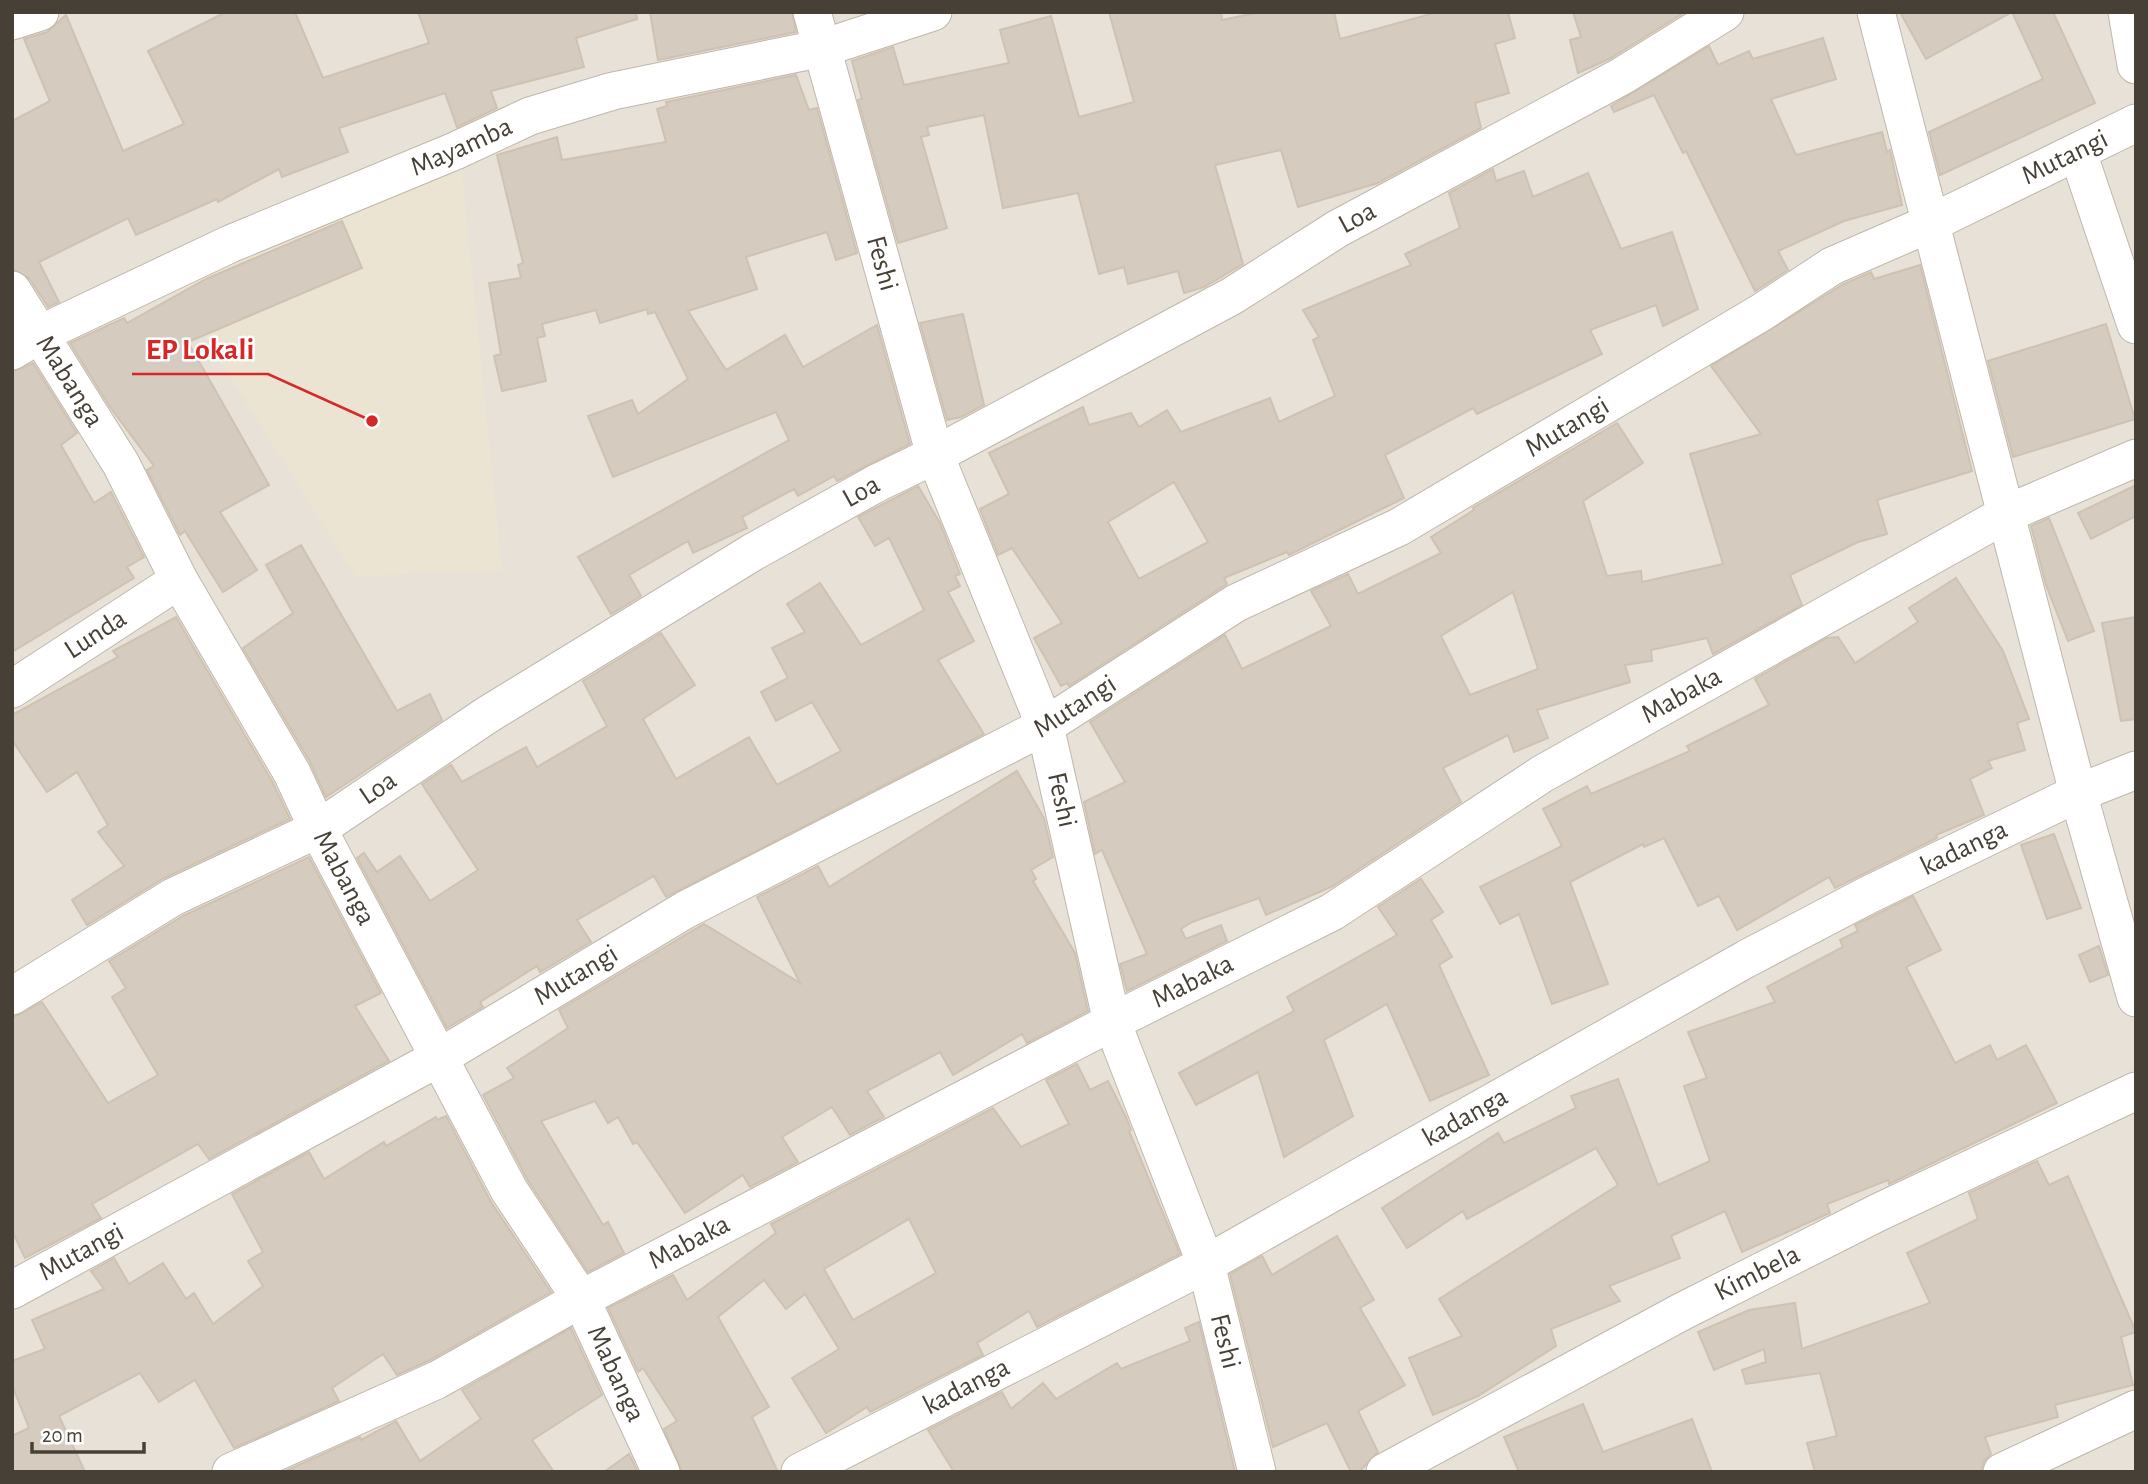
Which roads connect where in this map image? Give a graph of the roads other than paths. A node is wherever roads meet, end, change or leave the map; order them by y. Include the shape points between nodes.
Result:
1 (40, 12) edge
2 (812, 12) edge
3 (933, 12) edge
4 (1725, 12) edge
5 (1875, 12) edge
6 (2127, 12) edge
7 (12, 22) edge
8 (822, 48) junction
9 (2136, 65) edge
10 (2136, 123) edge
11 (2078, 153) junction
12 (1931, 223) junction
13 (12, 290) edge
14 (2136, 325) edge
15 (25, 343) edge
16 (935, 455) junction
17 (2136, 458) edge
18 (2008, 513) junction
19 (179, 580) junction
20 (12, 689) edge
21 (1045, 726) junction
22 (2136, 770) edge
23 (2078, 793) junction
24 (318, 829) junction
25 (12, 996) edge
26 (2136, 998) edge
27 (1112, 1022) junction
28 (440, 1057) junction
29 (2136, 1091) edge
30 (1206, 1264) junction
31 (12, 1290) edge
32 (581, 1299) junction
33 (2136, 1409) edge
34 (231, 1472) edge
35 (661, 1472) edge
36 (800, 1472) edge
37 (1257, 1472) edge
38 (1385, 1472) edge
39 (2002, 1472) edge

1 - 7 street
2 - 8 street, Feshi
3 - 8 street, Mayamba
4 - 16 street, Loa via 1622,76 1337,229 1231,296
5 - 12 street
6 - 9 street
8 - 15 street, Mayamba via 613,91 530,117 230,243
8 - 16 street, Feshi
10 - 11 street, Mutangi
11 - 12 street, Mutangi
11 - 14 street
12 - 18 street
12 - 21 street, Mutangi via 1832,266 1399,527 1236,603
13 - 15 street, Mabanga
15 - 19 street, Mabanga via 121,464
16 - 21 street, Feshi
16 - 24 street, Loa via 754,552 487,715
17 - 18 street, Mabaka
18 - 23 street
18 - 27 street, Mabaka via 1542,774 1332,912
19 - 20 street, Lunda
19 - 24 street, Mabanga via 292,773
21 - 27 street, Feshi
21 - 28 street, Mutangi via 685,910
22 - 23 street, kadanga
23 - 26 street
23 - 30 street, kadanga via 1746,959
24 - 25 street, Loa via 173,897
24 - 28 street, Mabanga
27 - 30 street, Feshi
27 - 32 street, Mabaka
28 - 31 street, Mutangi
28 - 32 street, Mabanga via 509,1190
29 - 38 street, Kimbela via 1683,1311
30 - 36 street, kadanga
30 - 37 street, Feshi
32 - 34 street, Mabaka via 437,1380
32 - 35 street, Mabanga
33 - 39 street

